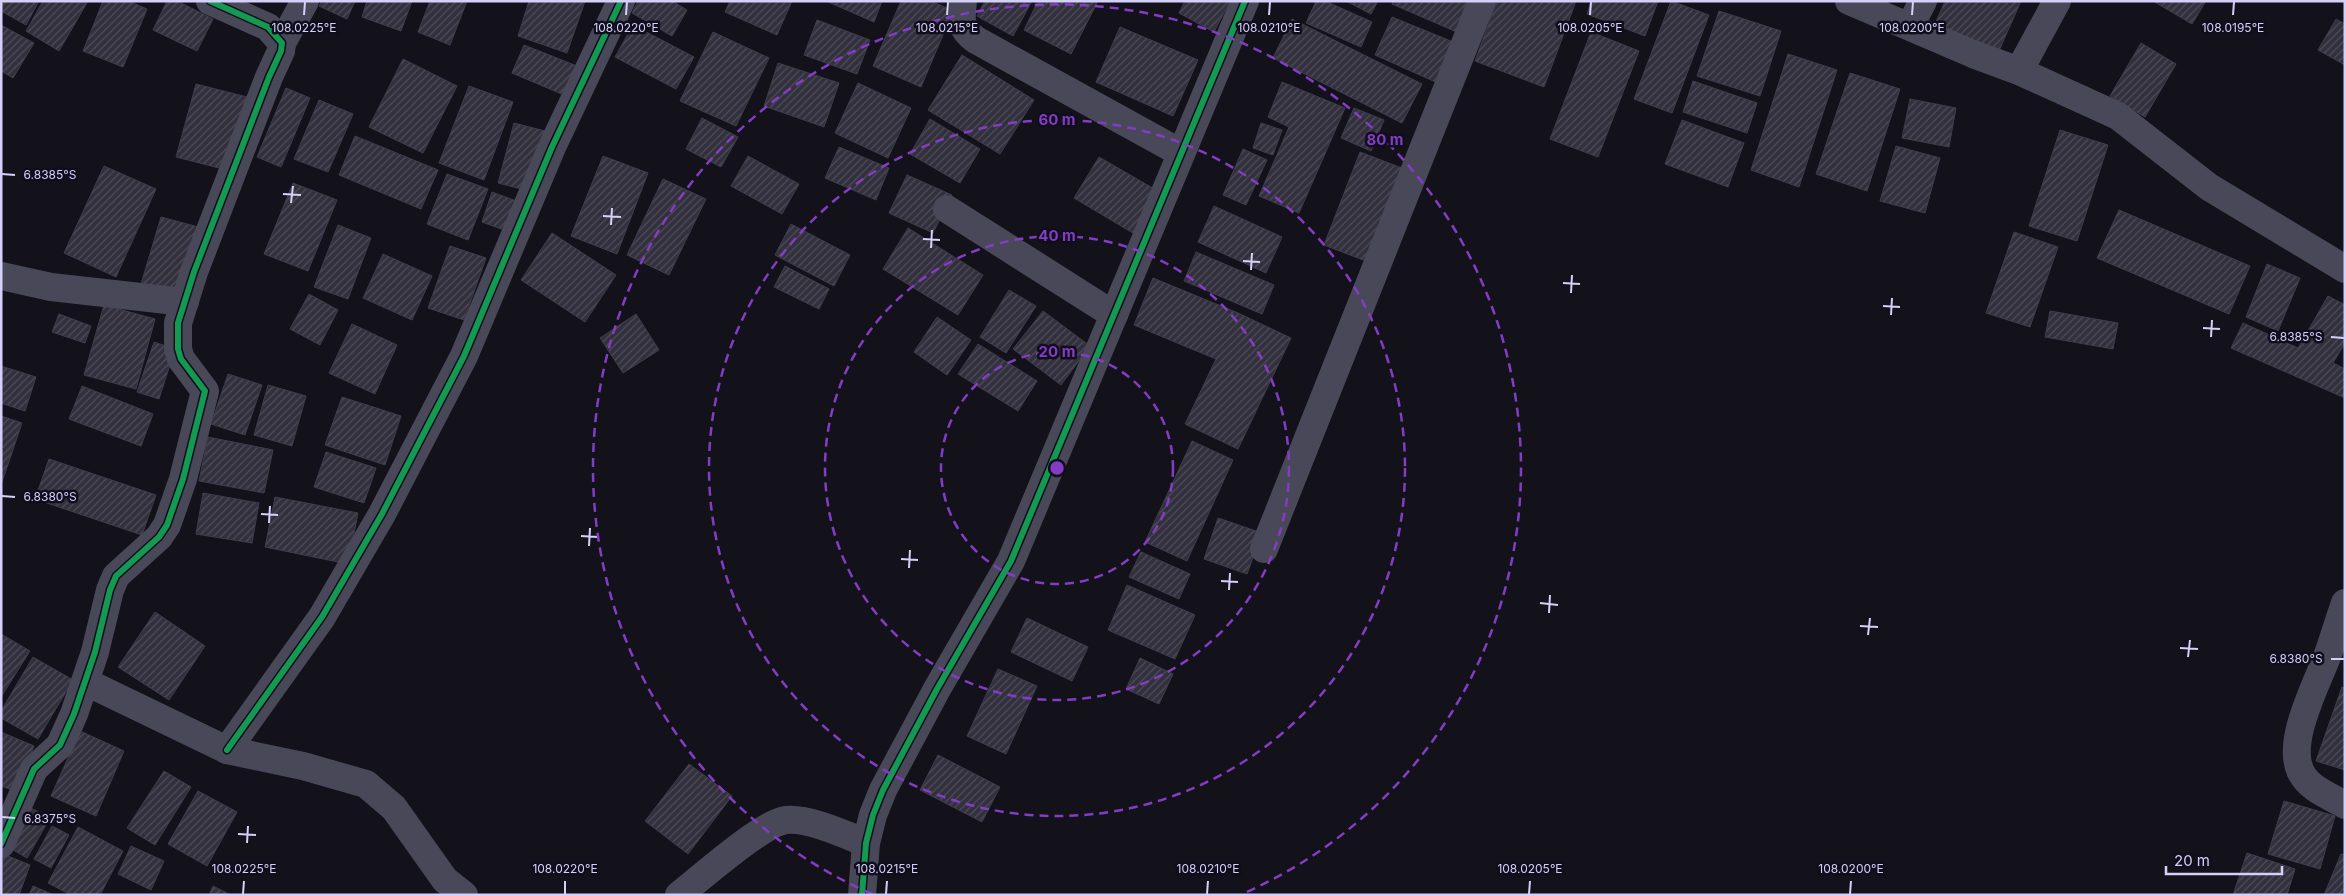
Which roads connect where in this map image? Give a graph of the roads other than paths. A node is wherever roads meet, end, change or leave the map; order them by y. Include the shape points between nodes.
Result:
1 (210, 1) edge
2 (305, 1) edge
3 (621, 1) edge
4 (962, 1) edge
5 (1245, 1) edge
6 (1482, 1) edge
7 (1849, 1) edge
8 (1923, 1) edge
9 (2057, 1) edge
10 (1910, 26) junction
11 (282, 43) junction
12 (2019, 71) junction
13 (1181, 153) junction
14 (947, 209) dead end
15 (2345, 269) edge
16 (1, 276) edge
17 (185, 302) junction
18 (1114, 315) junction
19 (1264, 549) dead end
20 (2345, 603) edge
21 (86, 682) junction
22 (227, 750) junction
23 (2345, 805) edge
24 (866, 843) junction
25 (1, 844) edge
26 (464, 895) edge
27 (679, 895) edge
28 (862, 895) edge

1 - 11 street via 268,27
2 - 11 street
3 - 22 street via 552,147 464,356 382,514 322,616
4 - 13 street via 961,19 965,32 976,40
5 - 13 street
6 - 19 street
7 - 10 street
8 - 10 street
9 - 12 street
10 - 12 street
11 - 17 street
12 - 15 street via 2118,116 2209,187
13 - 18 street
14 - 18 street
16 - 17 street via 51,287
17 - 21 street via 178,324 178,349 181,359 205,391 183,480 167,525 159,537 116,576
18 - 24 street via 1012,561 937,688 883,790
20 - 23 street via 2301,724 2296,755 2300,773 2309,784
21 - 22 street
21 - 25 street via 60,745 34,770
22 - 26 street via 303,766 366,784 394,808 445,880
24 - 27 street via 821,825 786,820 762,829
24 - 28 street

